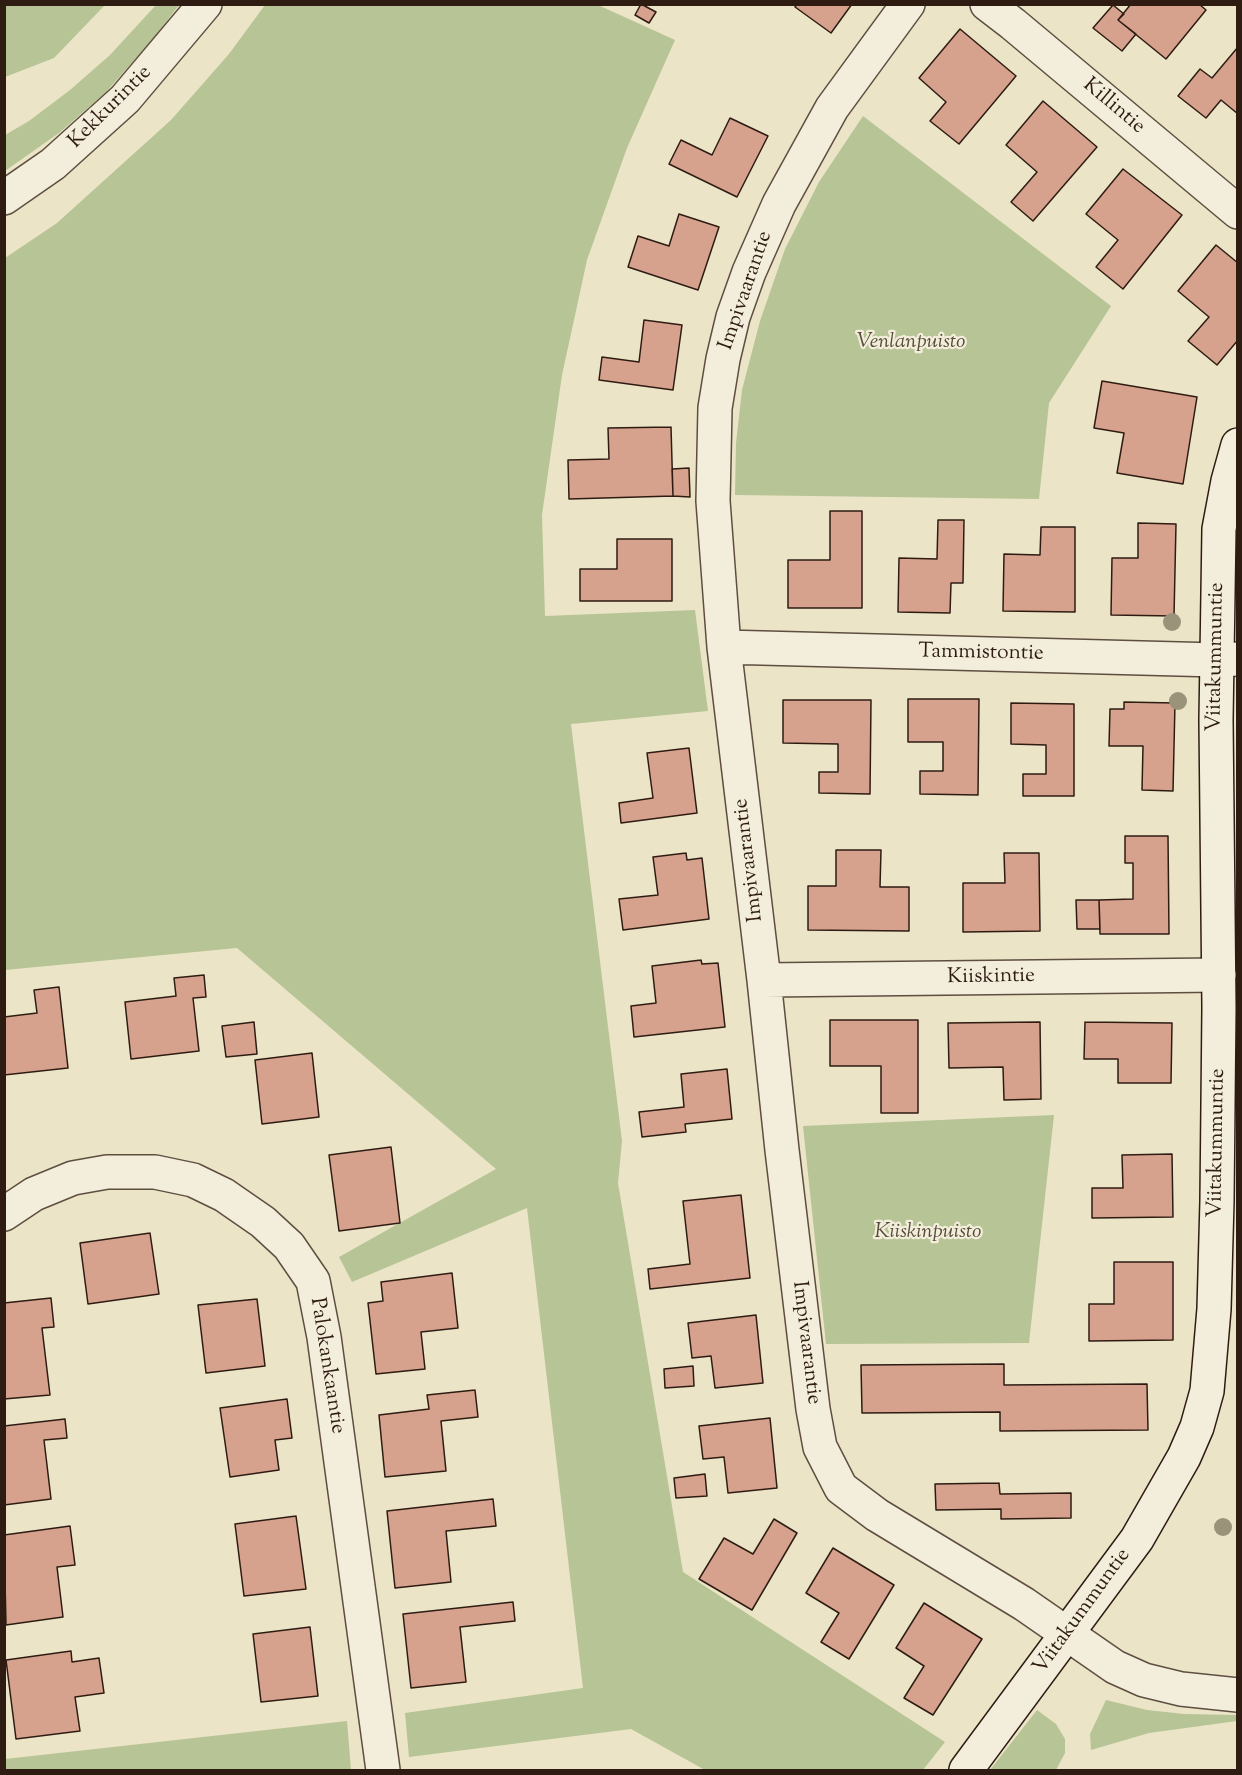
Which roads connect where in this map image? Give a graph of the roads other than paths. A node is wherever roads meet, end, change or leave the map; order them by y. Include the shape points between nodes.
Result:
1 (205, 4) edge
2 (908, 4) edge
3 (987, 4) edge
4 (4, 198) edge
5 (1238, 212) edge
6 (1238, 445) edge
7 (724, 647) junction
8 (1227, 659) edge
9 (1219, 975) junction
10 (764, 980) junction
11 (4, 1214) edge
12 (1067, 1634) junction
13 (1238, 1695) edge
14 (383, 1770) edge
15 (966, 1770) edge

1 - 4 street, Kekkurintie via 125,99 53,164
2 - 7 street, Impivaarantie via 832,108 779,204 733,317 715,408 713,457
3 - 5 street, Killintie
6 - 8 street, Viitakummuntie via 1220,529
7 - 8 street, Tammistontie
7 - 10 street, Impivaarantie
8 - 9 street, Viitakummuntie via 1216,720
9 - 10 street, Kiiskintie
9 - 12 street, Viitakummuntie via 1214,1310 1207,1391 1197,1427 1156,1507
10 - 12 street, Impivaarantie via 820,1447 840,1488
11 - 14 street, Palokankaantie via 34,1194 73,1178 107,1172 155,1172 194,1180 263,1222 289,1246 313,1281
12 - 13 street, Impivaarantie via 1115,1667 1144,1680 1181,1689
12 - 15 street, Viitakummuntie

